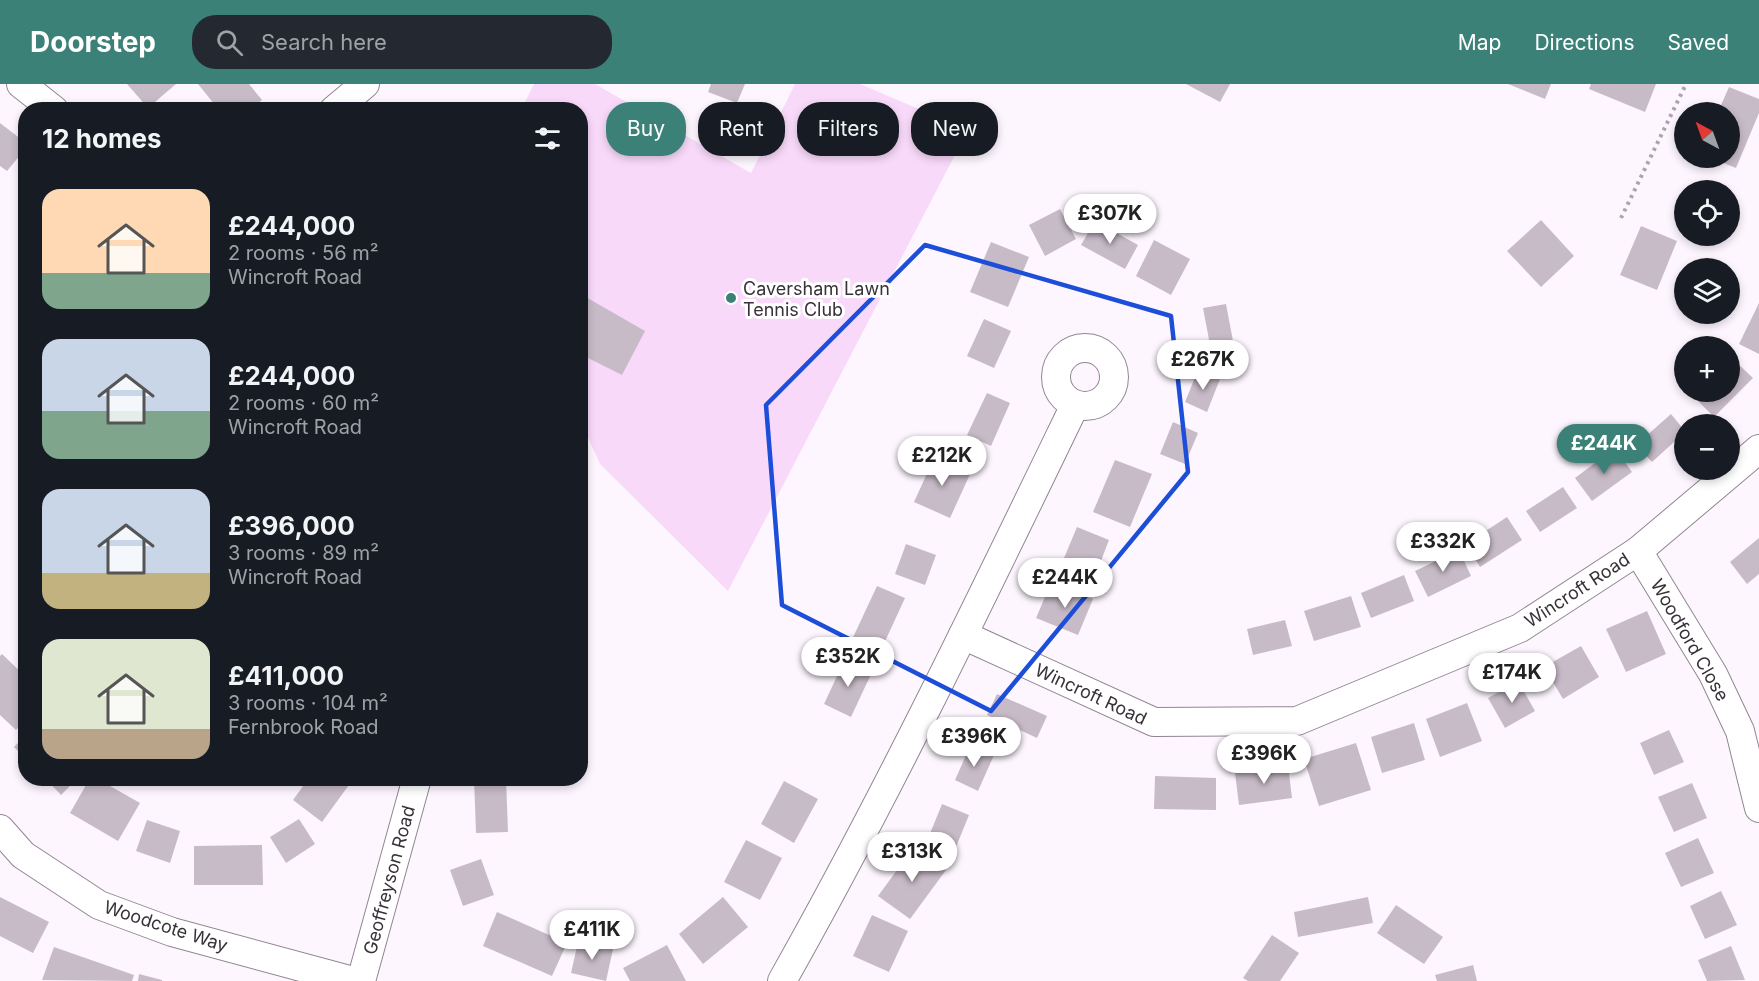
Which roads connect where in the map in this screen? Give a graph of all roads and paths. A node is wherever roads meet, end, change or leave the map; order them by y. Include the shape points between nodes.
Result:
1 (21, 84) edge
2 (365, 84) edge
3 (1686, 84) edge
4 (44, 102) edge
5 (344, 102) edge
6 (1621, 218) dead end
7 (1076, 405) dead end
8 (1759, 449) edge
9 (1638, 551) junction
10 (963, 635) junction
11 (1749, 725) edge
12 (415, 786) edge
13 (1759, 808) edge
14 (0, 828) edge
15 (353, 981) edge
16 (362, 981) edge
17 (782, 981) edge

1 - 4 street
2 - 5 street
3 - 6 path
7 - 10 street
8 - 9 street, Wincroft Road
9 - 10 street, Wincroft Road via 1520,628 1297,721 1154,722
9 - 11 street, Woodford Close
10 - 17 street via 835,888
11 - 13 street, Woodford Close
12 - 16 street, Geoffreyson Road
14 - 15 street, Woodcote Way via 23,855 99,905 172,932

